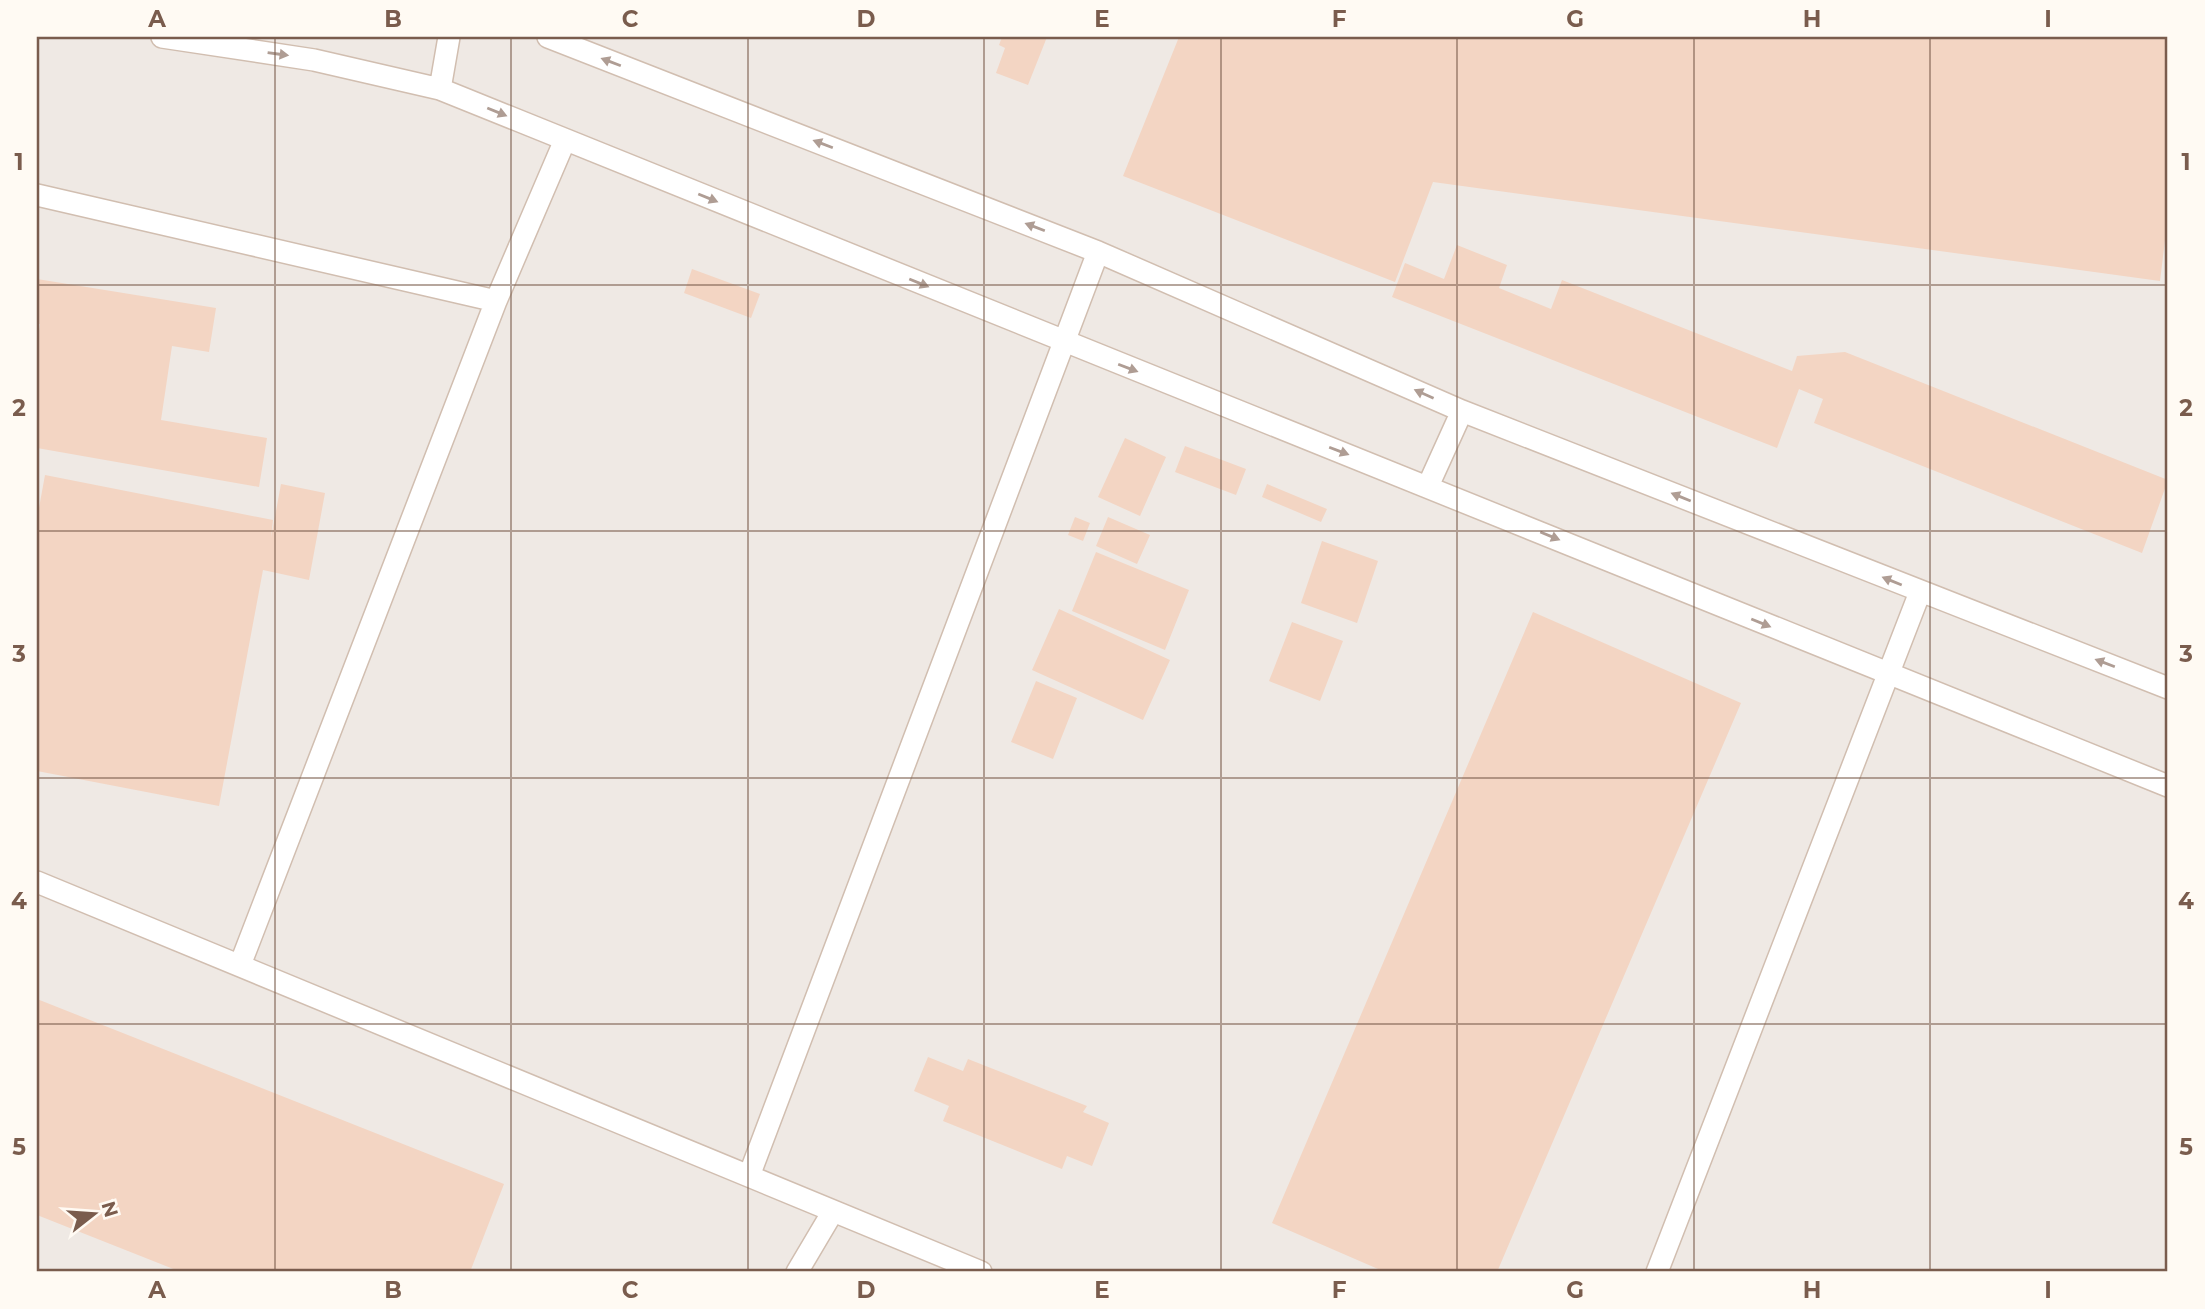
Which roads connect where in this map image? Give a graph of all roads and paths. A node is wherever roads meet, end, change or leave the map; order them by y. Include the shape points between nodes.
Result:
1 (162, 37) edge
2 (449, 37) edge
3 (548, 37) edge
4 (440, 89) junction
5 (565, 140) junction
6 (37, 195) edge
7 (1098, 252) junction
8 (496, 301) junction
9 (1064, 342) junction
10 (1462, 411) junction
11 (1428, 486) junction
12 (1920, 592) junction
13 (1888, 676) junction
14 (2168, 688) edge
15 (2168, 786) edge
16 (37, 882) edge
17 (240, 965) junction
18 (749, 1176) junction
19 (832, 1213) junction
20 (797, 1272) edge
21 (981, 1272) edge
22 (1657, 1272) edge

1 -> 4 lane via 314,60
2 - 4 lane
7 -> 3 lane
4 -> 5 lane
5 - 8 lane
5 -> 9 lane
6 - 8 lane
7 - 9 lane
10 -> 7 lane
8 - 17 lane
9 -> 11 lane
9 - 18 lane
10 - 11 lane
12 -> 10 lane
11 -> 13 lane
12 - 13 lane
14 -> 12 lane
13 - 15 lane
13 - 22 lane
16 - 17 lane
17 - 18 lane
18 - 19 lane
19 - 20 lane
19 - 21 lane

